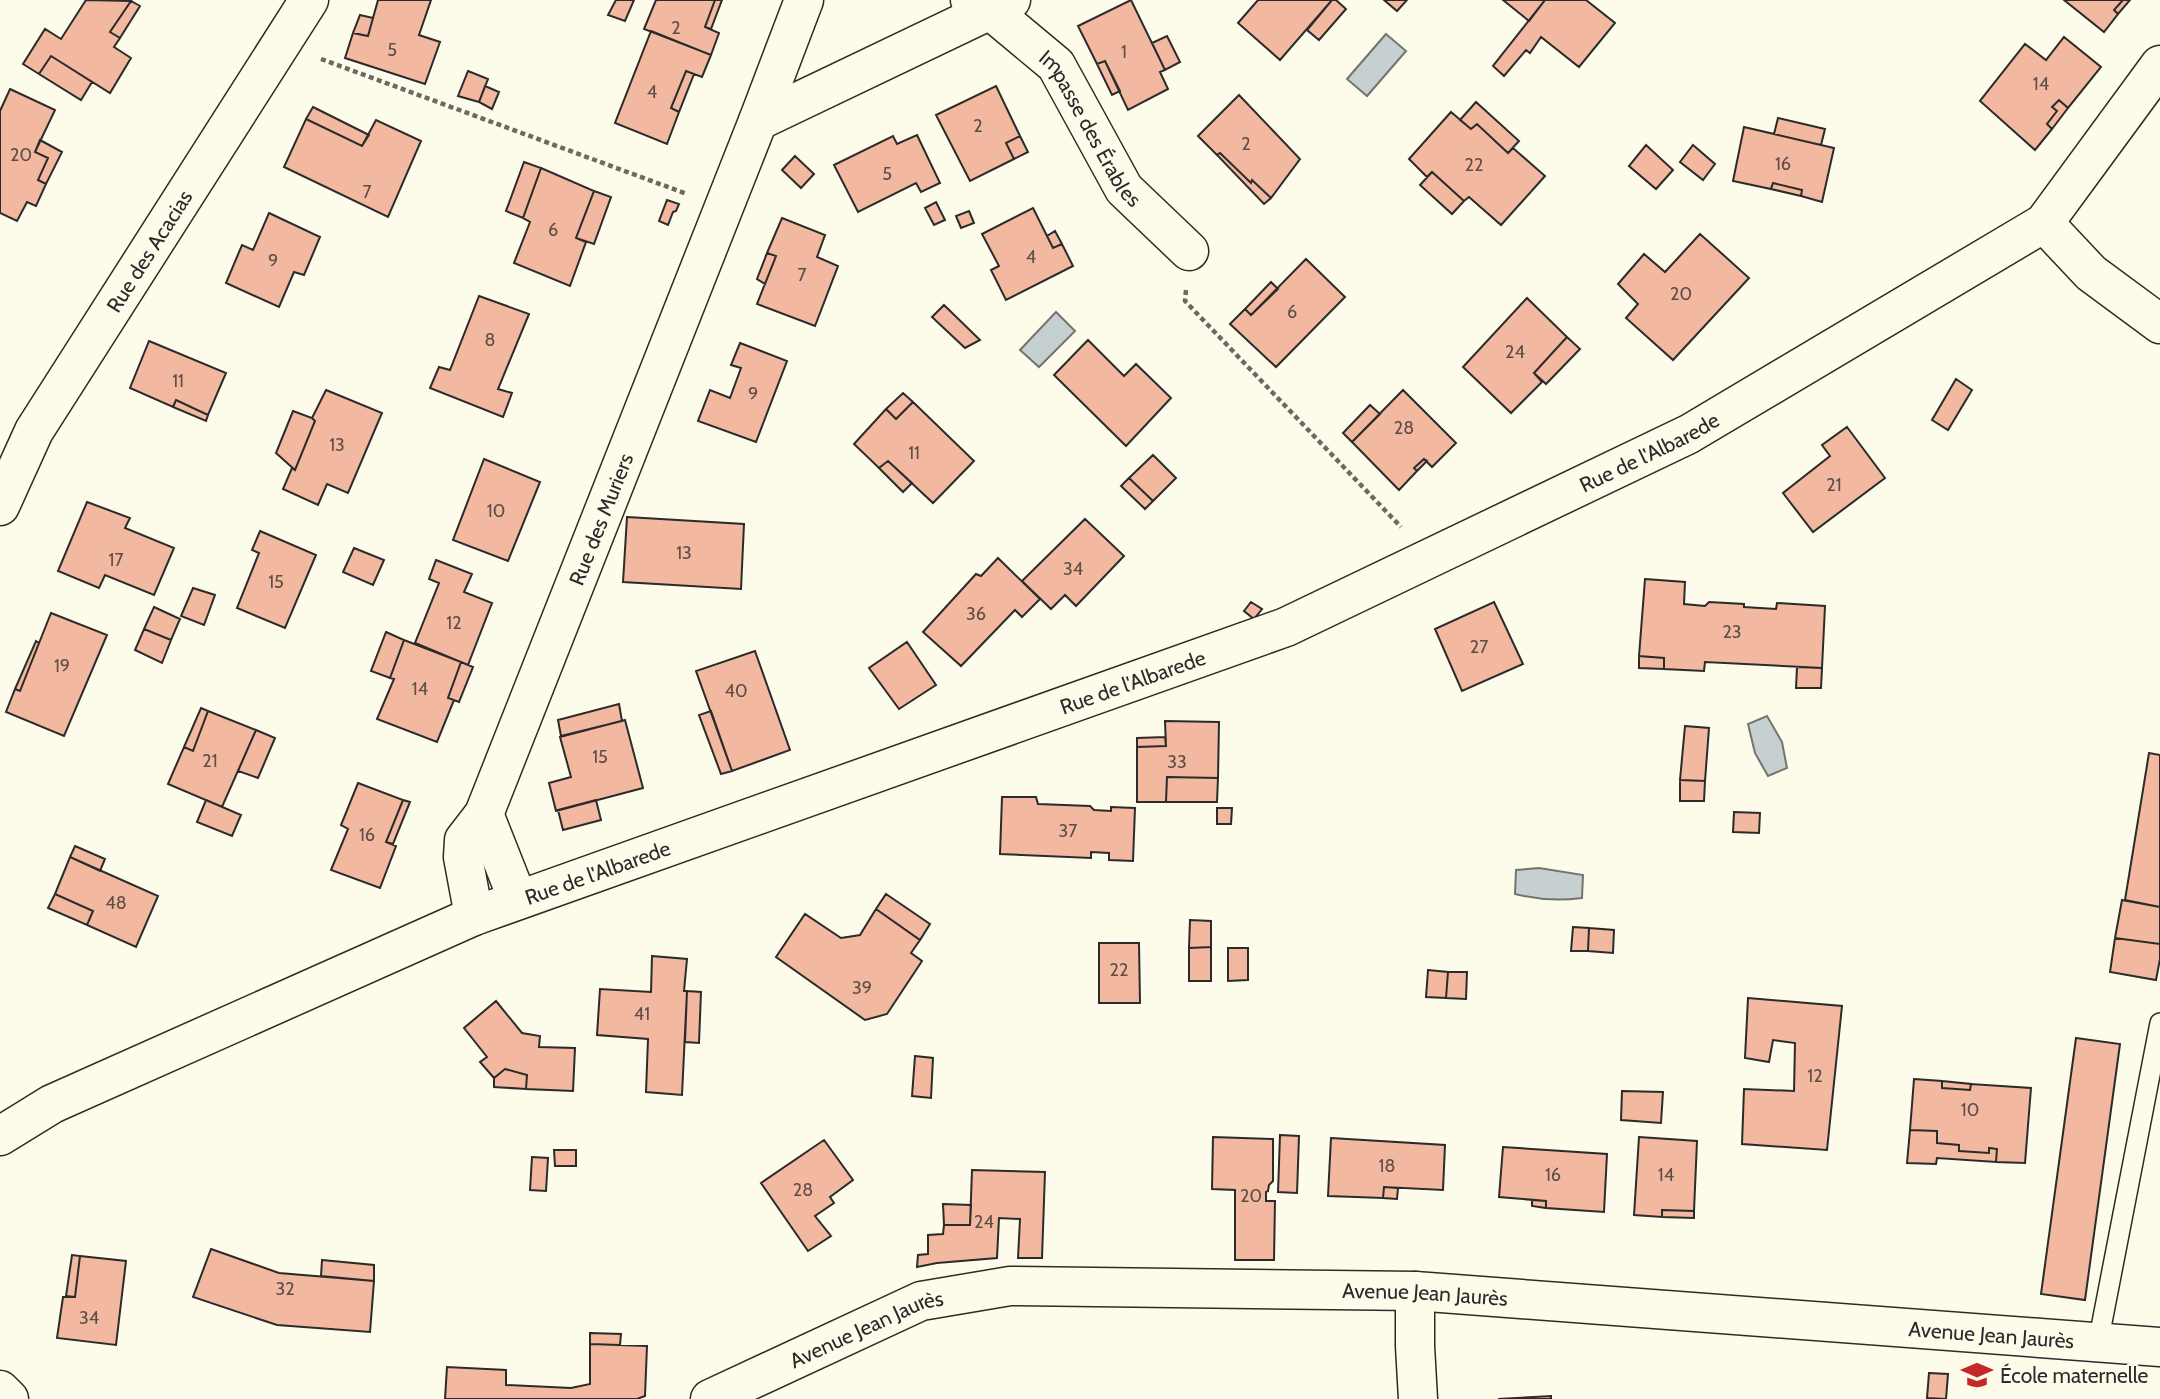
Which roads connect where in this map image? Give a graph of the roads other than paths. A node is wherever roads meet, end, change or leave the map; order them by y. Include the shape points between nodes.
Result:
1 (309, 0) edge
2 (804, 0) edge
3 (990, 3) edge
4 (2160, 65) edge
5 (758, 121) junction
6 (2044, 222) junction
7 (1189, 251) road end
8 (2160, 324) edge
9 (0, 506) edge
10 (484, 814) junction
11 (518, 900) junction
12 (474, 916) junction
13 (2160, 1023) edge
14 (1, 1137) edge
15 (1415, 1291) junction
16 (2098, 1343) junction
17 (2160, 1347) edge
18 (0, 1390) edge
19 (9, 1399) edge
20 (710, 1399) edge
21 (1418, 1399) edge

1 - 9 street, Rue des Acacias via 34,431
2 - 5 street, Rue des Muriers
3 - 5 street
3 - 7 street, Impasse des Érables via 1056,65 1124,189
4 - 6 street, Rue de l'Albarede
5 - 10 street, Rue des Muriers
6 - 8 street via 2091,273
6 - 11 street, Rue de l'Albarede via 1689,434 1286,627
10 - 11 street
10 - 12 street, Rue des Muriers via 464,840 463,849
11 - 12 street, Rue de l'Albarede
12 - 14 street, Rue de l'Albarede via 52,1104
13 - 16 lane
15 - 16 street, Avenue Jean Jaurès
15 - 20 street, Avenue Jean Jaurès via 1010,1286 921,1301
15 - 21 street
16 - 17 street, Avenue Jean Jaurès
18 - 19 street

